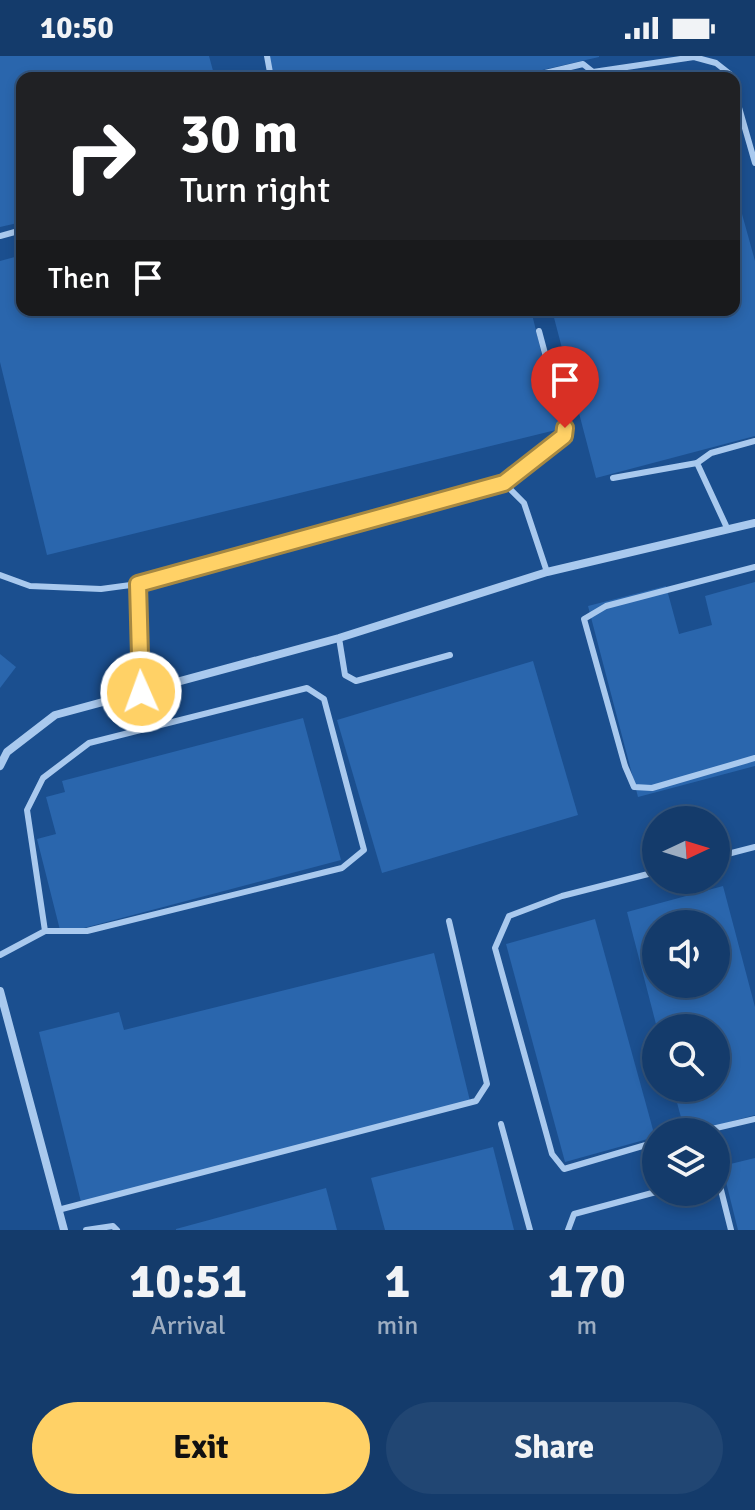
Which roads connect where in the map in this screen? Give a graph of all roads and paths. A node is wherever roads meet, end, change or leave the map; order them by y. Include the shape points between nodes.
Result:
1 (549, 72) edge
2 (593, 72) edge
3 (593, 72) edge
4 (727, 72) edge
5 (740, 111) edge
6 (755, 163) edge
7 (539, 331) dead end
8 (755, 441) edge
9 (697, 463) junction
10 (613, 478) dead end
11 (504, 483) junction
12 (755, 523) edge
13 (728, 530) junction
14 (755, 567) edge
15 (547, 572) junction
16 (0, 575) edge
17 (138, 584) junction
18 (339, 638) junction
19 (450, 655) dead end
20 (141, 692) junction
21 (755, 758) edge
22 (0, 766) edge
23 (755, 847) edge
24 (730, 853) edge
25 (642, 876) edge
26 (449, 921) dead end
27 (45, 931) junction
28 (0, 955) edge
29 (0, 991) edge
30 (755, 1119) edge
31 (501, 1124) dead end
32 (730, 1125) edge
33 (642, 1146) edge
34 (642, 1196) edge
35 (725, 1206) edge
36 (58, 1210) junction
37 (64, 1230) edge
38 (86, 1230) edge
39 (117, 1230) edge
40 (530, 1230) edge
41 (568, 1230) edge
42 (731, 1230) edge

1 - 2 lane via 583,64
3 - 4 lane via 694,57
5 - 6 lane
7 - 11 lane via 564,436
8 - 9 lane via 711,453
9 - 10 lane
9 - 13 lane
11 - 15 lane via 524,503
11 - 17 lane
12 - 13 street
13 - 15 street
14 - 21 lane via 606,606 584,619 634,787 652,788
15 - 18 street
16 - 17 lane via 30,586 101,589
17 - 20 lane
18 - 19 lane via 345,675 356,681
18 - 20 street
20 - 22 street via 55,715 7,752
23 - 24 lane
25 - 33 lane via 509,916 495,948 552,1154 564,1169
26 - 36 lane via 487,1084 476,1101
27 - 27 lane via 87,931 342,868 364,850 324,699 307,688 89,743 43,778 27,810
27 - 28 lane
29 - 36 street
30 - 32 lane
31 - 40 lane
34 - 41 lane via 574,1214
35 - 42 lane
36 - 37 street
38 - 39 lane

